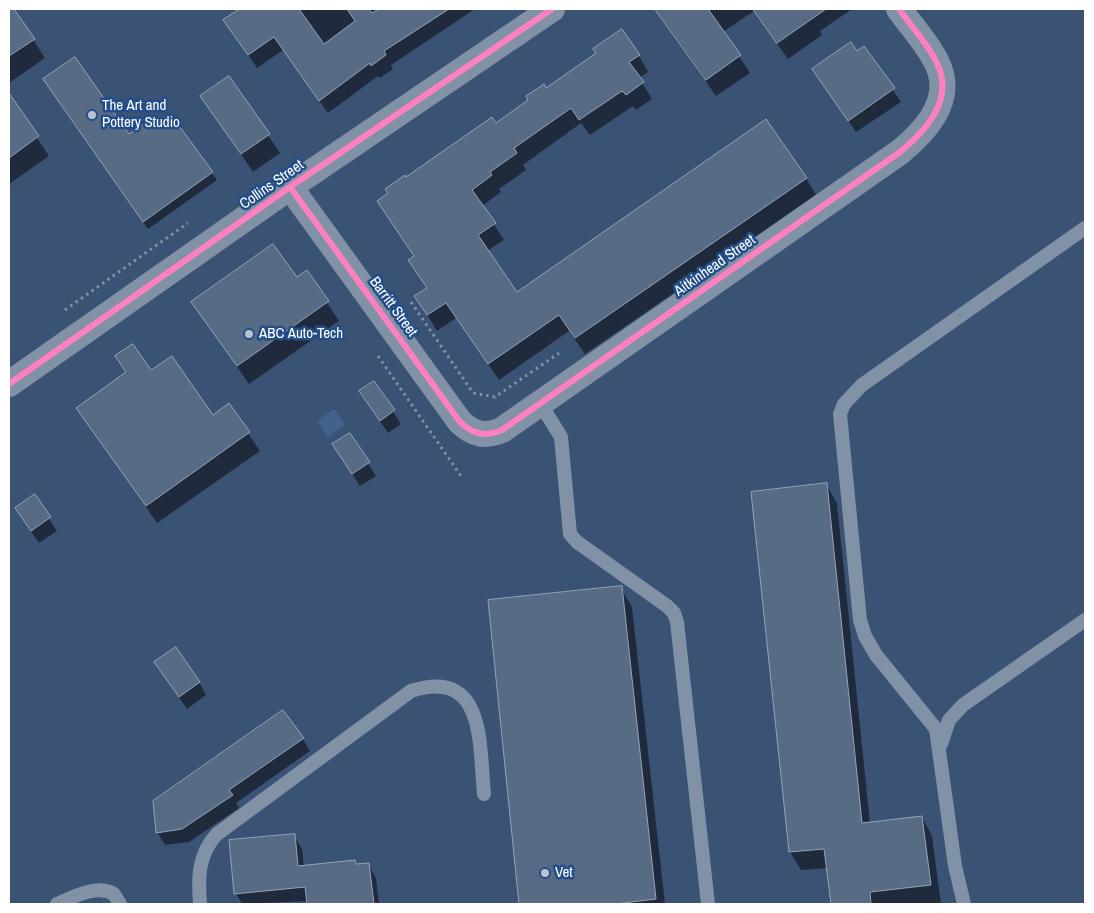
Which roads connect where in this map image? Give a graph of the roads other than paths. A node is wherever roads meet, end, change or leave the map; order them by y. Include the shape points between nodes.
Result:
1 (552, 9) edge
2 (899, 9) edge
3 (290, 187) junction
4 (1085, 228) edge
5 (9, 384) edge
6 (540, 403) junction
7 (481, 435) joint
8 (1085, 620) edge
9 (940, 752) junction
10 (484, 794) dead end
11 (57, 904) edge
12 (120, 904) edge
13 (200, 904) edge
14 (708, 904) edge
15 (964, 904) edge

1 - 3 street, Collins Street
2 - 6 street, Aitkinhead Street via 941,73 935,114 919,136
3 - 5 street, Collins Street
3 - 7 street, Barritt Street via 460,422
4 - 9 lane via 862,385 844,404 840,414 860,620 876,655 936,729
6 - 7 street, Aitkinhead Street via 502,430
6 - 14 lane via 561,437 570,534 674,613
8 - 9 lane via 955,712 945,729
9 - 15 lane via 955,866
10 - 13 lane via 476,717 470,705 451,689 439,686 411,691 210,841 198,874
11 - 12 lane via 101,890 114,894

